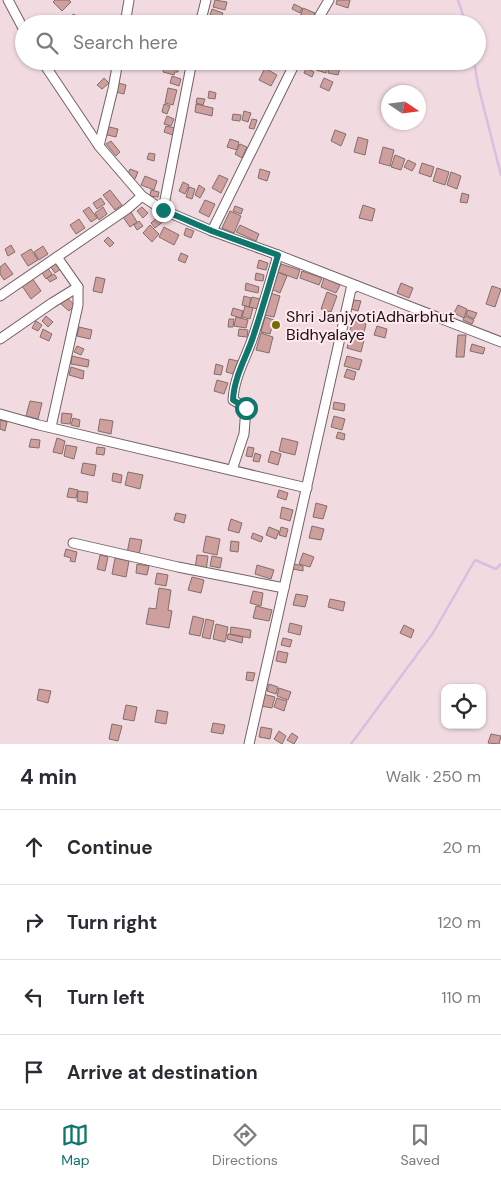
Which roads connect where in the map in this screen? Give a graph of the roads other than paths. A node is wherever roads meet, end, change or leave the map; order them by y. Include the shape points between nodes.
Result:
1 (8, 0) edge
2 (130, 0) edge
3 (206, 0) edge
4 (329, 0) edge
5 (16, 15) edge
6 (127, 15) edge
7 (202, 15) edge
8 (320, 15) edge
9 (48, 70) edge
10 (116, 70) edge
11 (190, 70) edge
12 (292, 70) edge
13 (99, 146) junction
14 (142, 196) junction
15 (163, 210) junction
16 (212, 231) junction
17 (278, 255) junction
18 (57, 258) junction
19 (357, 286) junction
20 (78, 287) junction
21 (0, 296) edge
22 (0, 339) edge
23 (501, 342) edge
24 (0, 414) edge
25 (51, 427) junction
26 (232, 470) junction
27 (307, 488) junction
28 (73, 543) dead end
29 (284, 588) junction
30 (249, 744) edge

1 - 5 street
2 - 6 street
3 - 7 street
4 - 8 street
9 - 13 street
10 - 13 street
11 - 15 street
12 - 16 street
13 - 14 street
14 - 15 street
14 - 18 street
15 - 16 street
16 - 17 street
17 - 19 street
17 - 26 street via 253,339 234,388 233,400 246,408 244,434
18 - 20 street
18 - 21 street
19 - 23 street
19 - 27 street via 351,289
20 - 22 street
20 - 25 street via 78,305
24 - 25 street
25 - 26 street
26 - 27 street
27 - 29 street
28 - 29 street
29 - 30 street

